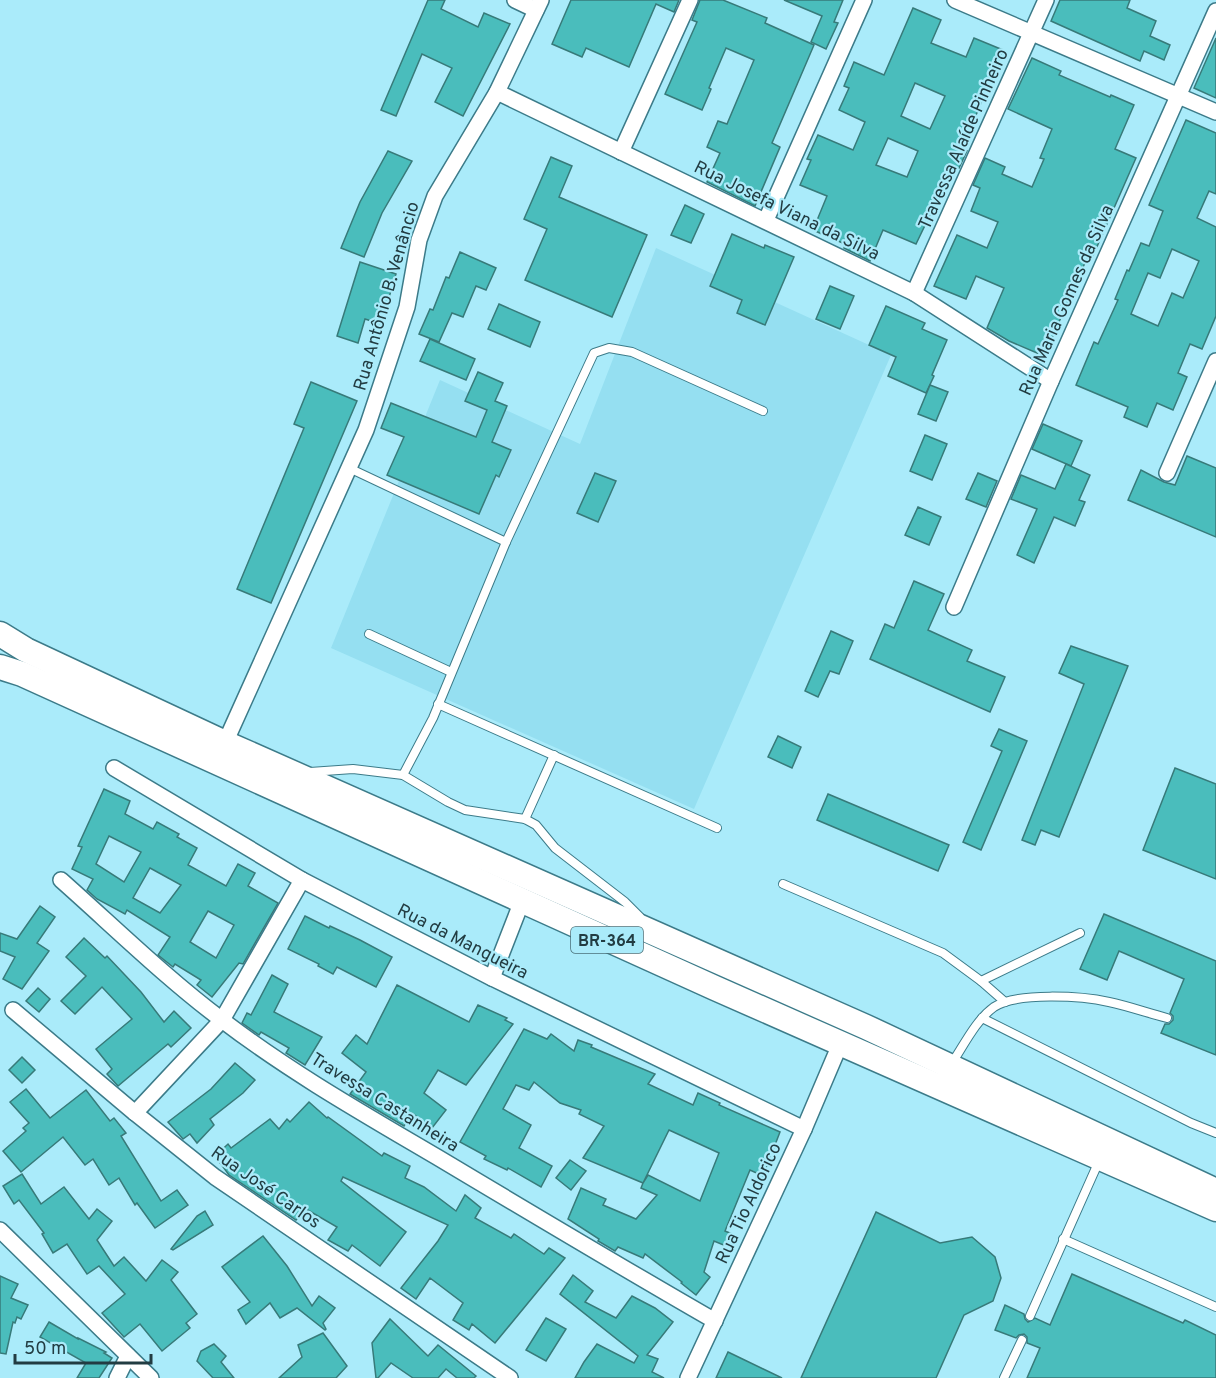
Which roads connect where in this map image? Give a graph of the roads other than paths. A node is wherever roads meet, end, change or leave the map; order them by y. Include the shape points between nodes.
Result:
1 (515, 0) edge
2 (690, 0) edge
3 (864, 0) edge
4 (955, 0) edge
5 (1046, 0) edge
6 (539, 5) edge
7 (1216, 11) edge
8 (1032, 33) junction
9 (497, 92) junction
10 (1179, 95) junction
11 (1216, 112) edge
12 (621, 152) junction
13 (766, 220) junction
14 (914, 293) junction
15 (1216, 362) edge
16 (1051, 381) junction
17 (763, 411) dead end
18 (349, 468) junction
19 (1167, 473) dead end
20 (506, 542) junction
21 (954, 607) dead end
22 (0, 634) edge
23 (369, 634) dead end
24 (0, 668) edge
25 (451, 672) junction
26 (438, 704) junction
27 (225, 743) junction
28 (554, 756) junction
29 (114, 768) dead end
30 (293, 773) junction
31 (403, 775) junction
32 (525, 819) junction
33 (717, 828) dead end
34 (61, 880) dead end
35 (302, 880) junction
36 (783, 884) dead end
37 (522, 901) junction
38 (1080, 933) dead end
39 (659, 935) junction
40 (492, 978) junction
41 (981, 981) junction
42 (1005, 1002) junction
43 (14, 1011) dead end
44 (982, 1018) junction
45 (1167, 1018) dead end
46 (222, 1020) junction
47 (841, 1042) junction
48 (950, 1067) junction
49 (135, 1113) junction
50 (804, 1129) junction
51 (1216, 1133) edge
52 (1100, 1158) junction
53 (1216, 1191) edge
54 (1216, 1209) edge
55 (0, 1230) edge
56 (1063, 1239) junction
57 (1216, 1307) edge
58 (1030, 1316) dead end
59 (714, 1321) junction
60 (1022, 1340) dead end
61 (128, 1356) junction
62 (117, 1378) edge
63 (151, 1378) edge
64 (510, 1378) edge
65 (688, 1378) edge
66 (1004, 1378) edge

1 - 6 street
2 - 12 street
3 - 13 street
4 - 8 street
5 - 8 street, Travessa Alaíde Pinheiro
6 - 9 street, Rua Antônio B. Venâncio
7 - 10 street, Rua Maria Gomes da Silva
8 - 10 street
8 - 14 street, Travessa Alaíde Pinheiro
9 - 12 street, Rua Josefa Viana da Silva
9 - 18 street, Rua Antônio B. Venâncio via 435,196 419,240 407,307 366,430
10 - 11 street
10 - 16 street, Rua Maria Gomes da Silva
12 - 13 street, Rua Josefa Viana da Silva
13 - 14 street, Rua Josefa Viana da Silva
14 - 16 street, Rua Josefa Viana da Silva
15 - 19 street
16 - 21 street, Rua Maria Gomes da Silva
17 - 20 lane via 632,352 609,348 594,354
18 - 20 lane
18 - 27 street, Rua Antônio B. Venâncio
20 - 25 lane
22 - 27 highway, BR-364 via 26,650
23 - 25 lane
24 - 37 highway, BR-364 via 22,674
25 - 26 lane
26 - 28 lane
26 - 31 lane
27 - 30 highway, BR-364
28 - 32 lane
28 - 33 lane
29 - 35 street, Rua da Mangueira
30 - 31 lane via 353,769
30 - 39 highway, BR-364
31 - 32 lane via 465,810
32 - 39 lane
34 - 46 street, Travessa Castanheira
35 - 40 street, Rua da Mangueira
35 - 46 street
36 - 41 lane via 943,952
37 - 40 street
37 - 47 highway, BR-364
38 - 41 lane
39 - 48 highway, BR-364
40 - 50 street, Rua da Mangueira
41 - 42 lane
42 - 44 lane
42 - 45 lane via 1059,997 1107,1001
43 - 49 street, Rua José Carlos
44 - 48 lane
44 - 51 lane
46 - 49 street
46 - 59 street, Travessa Castanheira via 346,1103
47 - 50 street, Rua Tio Aldorico
47 - 52 highway, BR-364
48 - 53 highway, BR-364
49 - 64 street, Rua José Carlos via 215,1177
50 - 59 street, Rua Tio Aldorico
52 - 54 highway, BR-364
52 - 56 lane
55 - 61 street
56 - 57 lane
56 - 58 lane
59 - 65 street, Rua Tio Aldorico
60 - 66 lane
61 - 62 street
61 - 63 street

